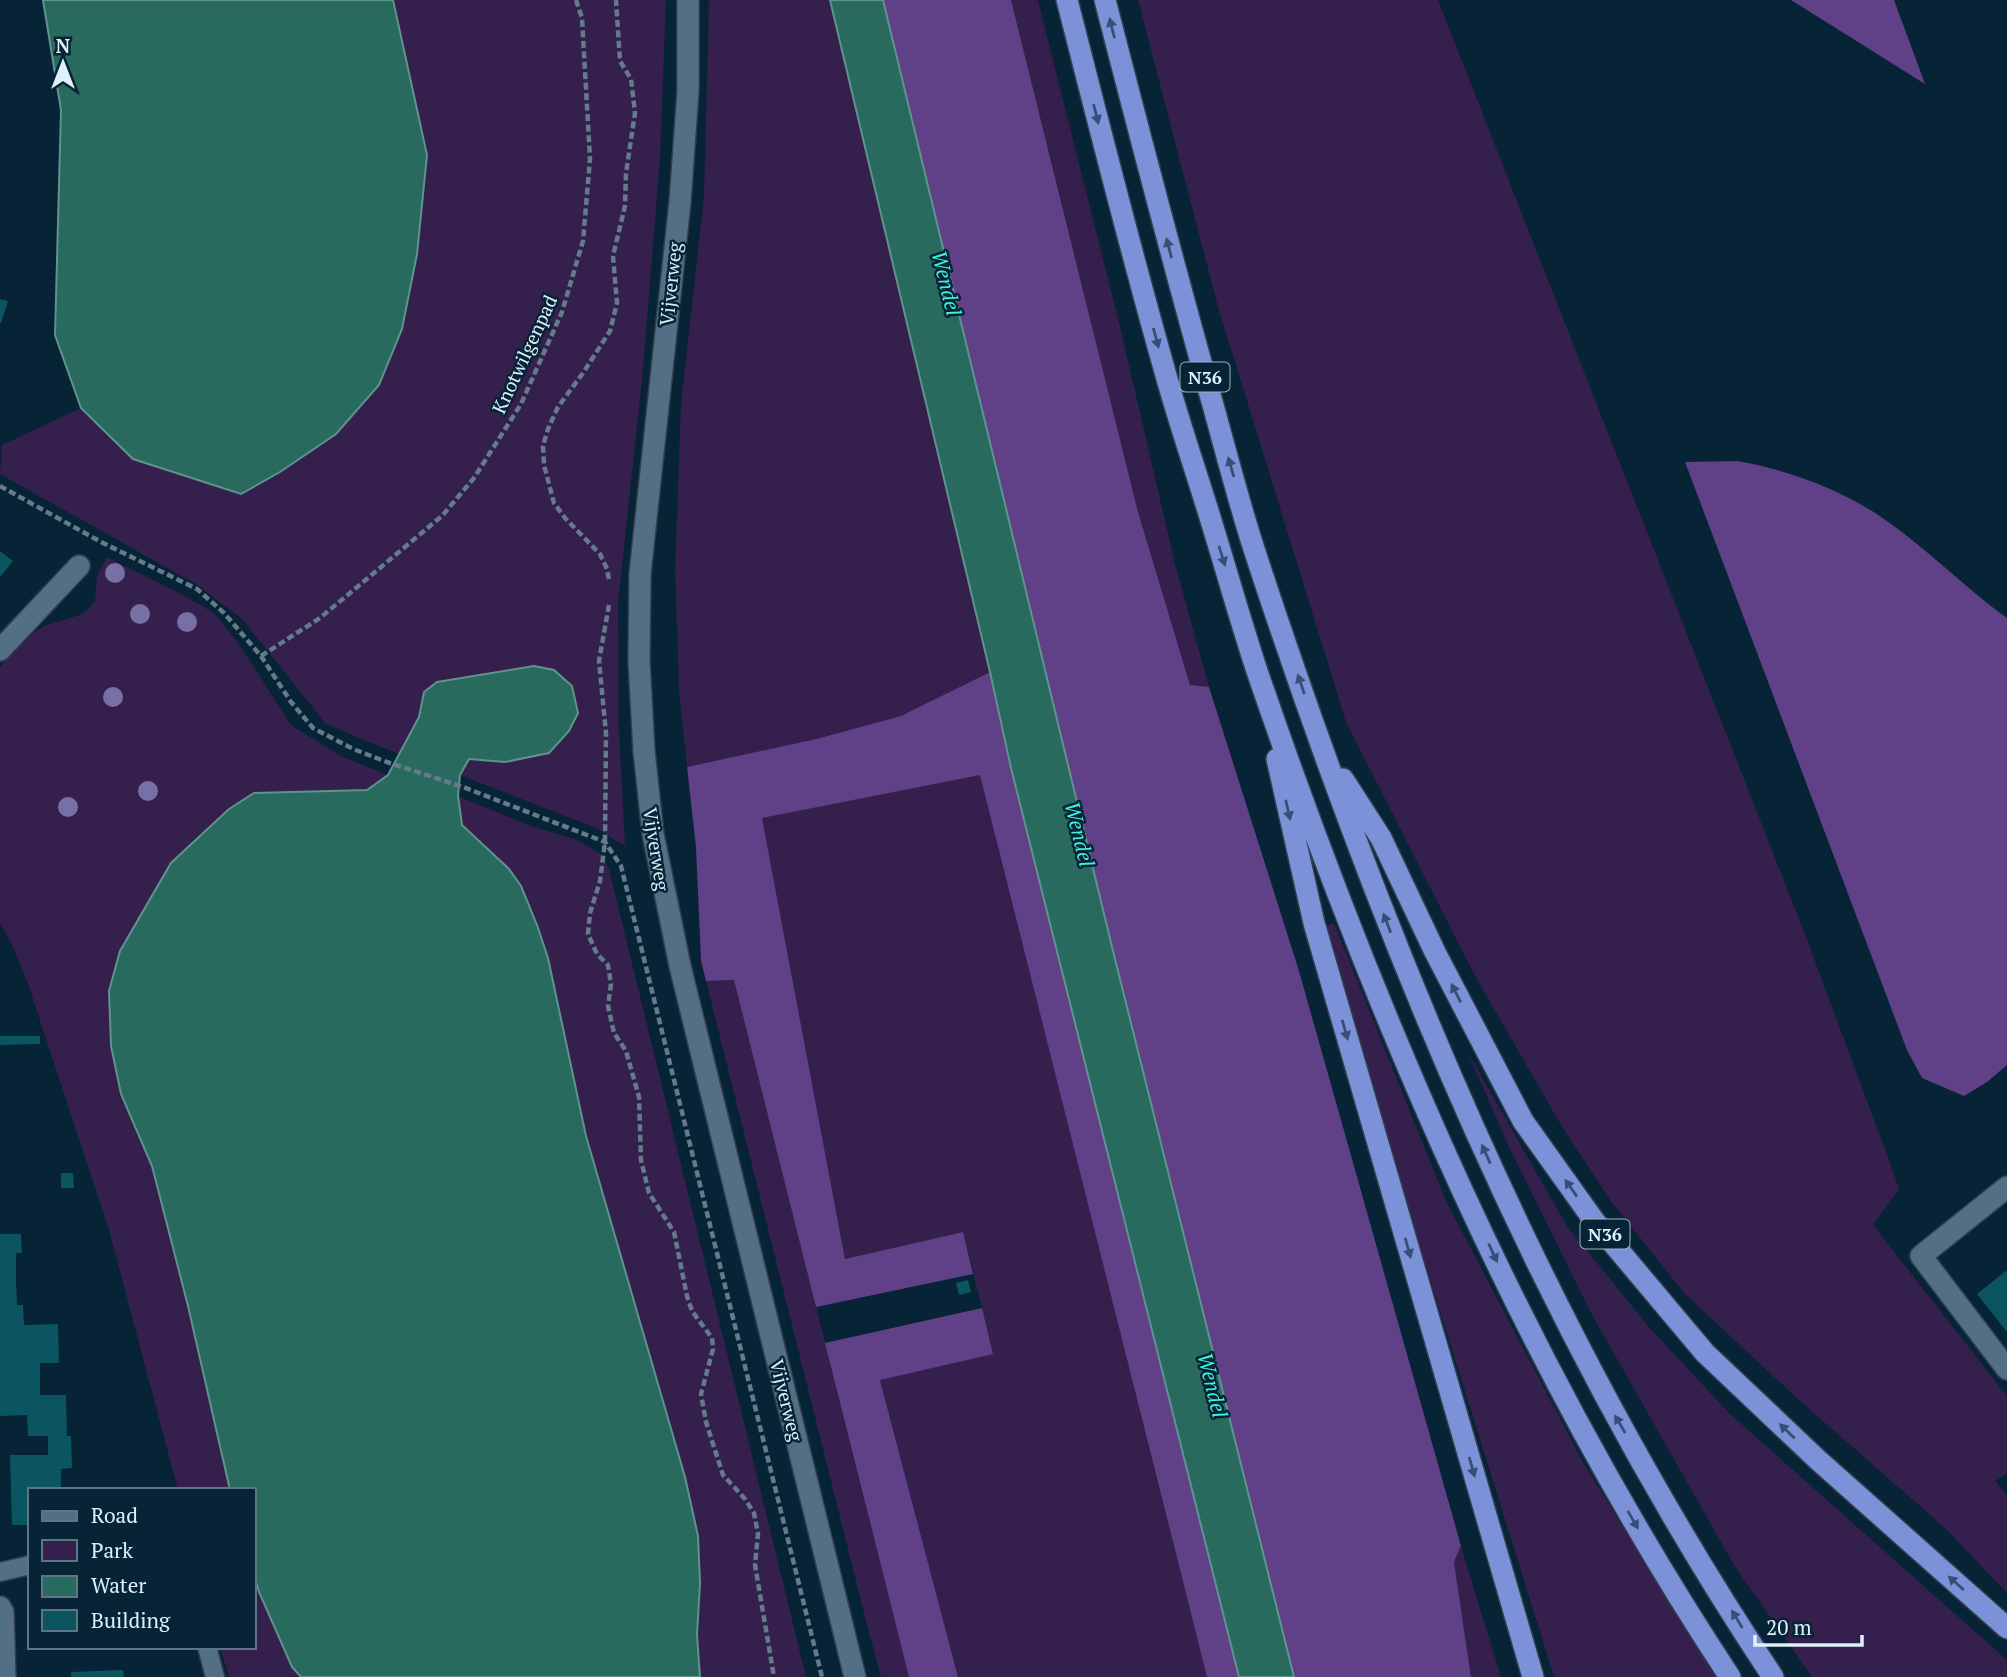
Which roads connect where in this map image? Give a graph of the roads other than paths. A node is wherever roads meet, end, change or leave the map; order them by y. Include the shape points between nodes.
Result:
1 (688, 0) edge
2 (1067, 0) edge
3 (1105, 0) edge
4 (79, 566) dead end
5 (0, 650) edge
6 (1257, 671) junction
7 (1323, 748) junction
8 (2007, 1187) edge
9 (2007, 1369) edge
10 (28, 1565) edge
11 (0, 1572) edge
12 (0, 1607) edge
13 (2007, 1628) edge
14 (208, 1649) edge
15 (5, 1677) edge
16 (215, 1677) edge
17 (855, 1677) edge
18 (1534, 1677) edge
19 (1730, 1677) edge
20 (1773, 1677) edge

1 - 17 street, Vijverweg via 688,91 680,202 640,574 644,751 653,834 680,966
2 -> 6 highway, N36 via 1162,363
7 -> 3 highway, N36 via 1252,542 1171,259
4 - 5 street
6 -> 18 highway, N36 via 1314,923
6 -> 19 highway, N36 via 1398,1046 1489,1246 1609,1479
13 -> 7 highway, N36 via 1705,1353 1595,1222 1522,1121 1381,838
20 -> 7 highway, N36 via 1672,1514 1532,1256 1390,930
8 - 9 street via 1921,1256
10 - 11 lane
12 - 15 street
14 - 16 lane

